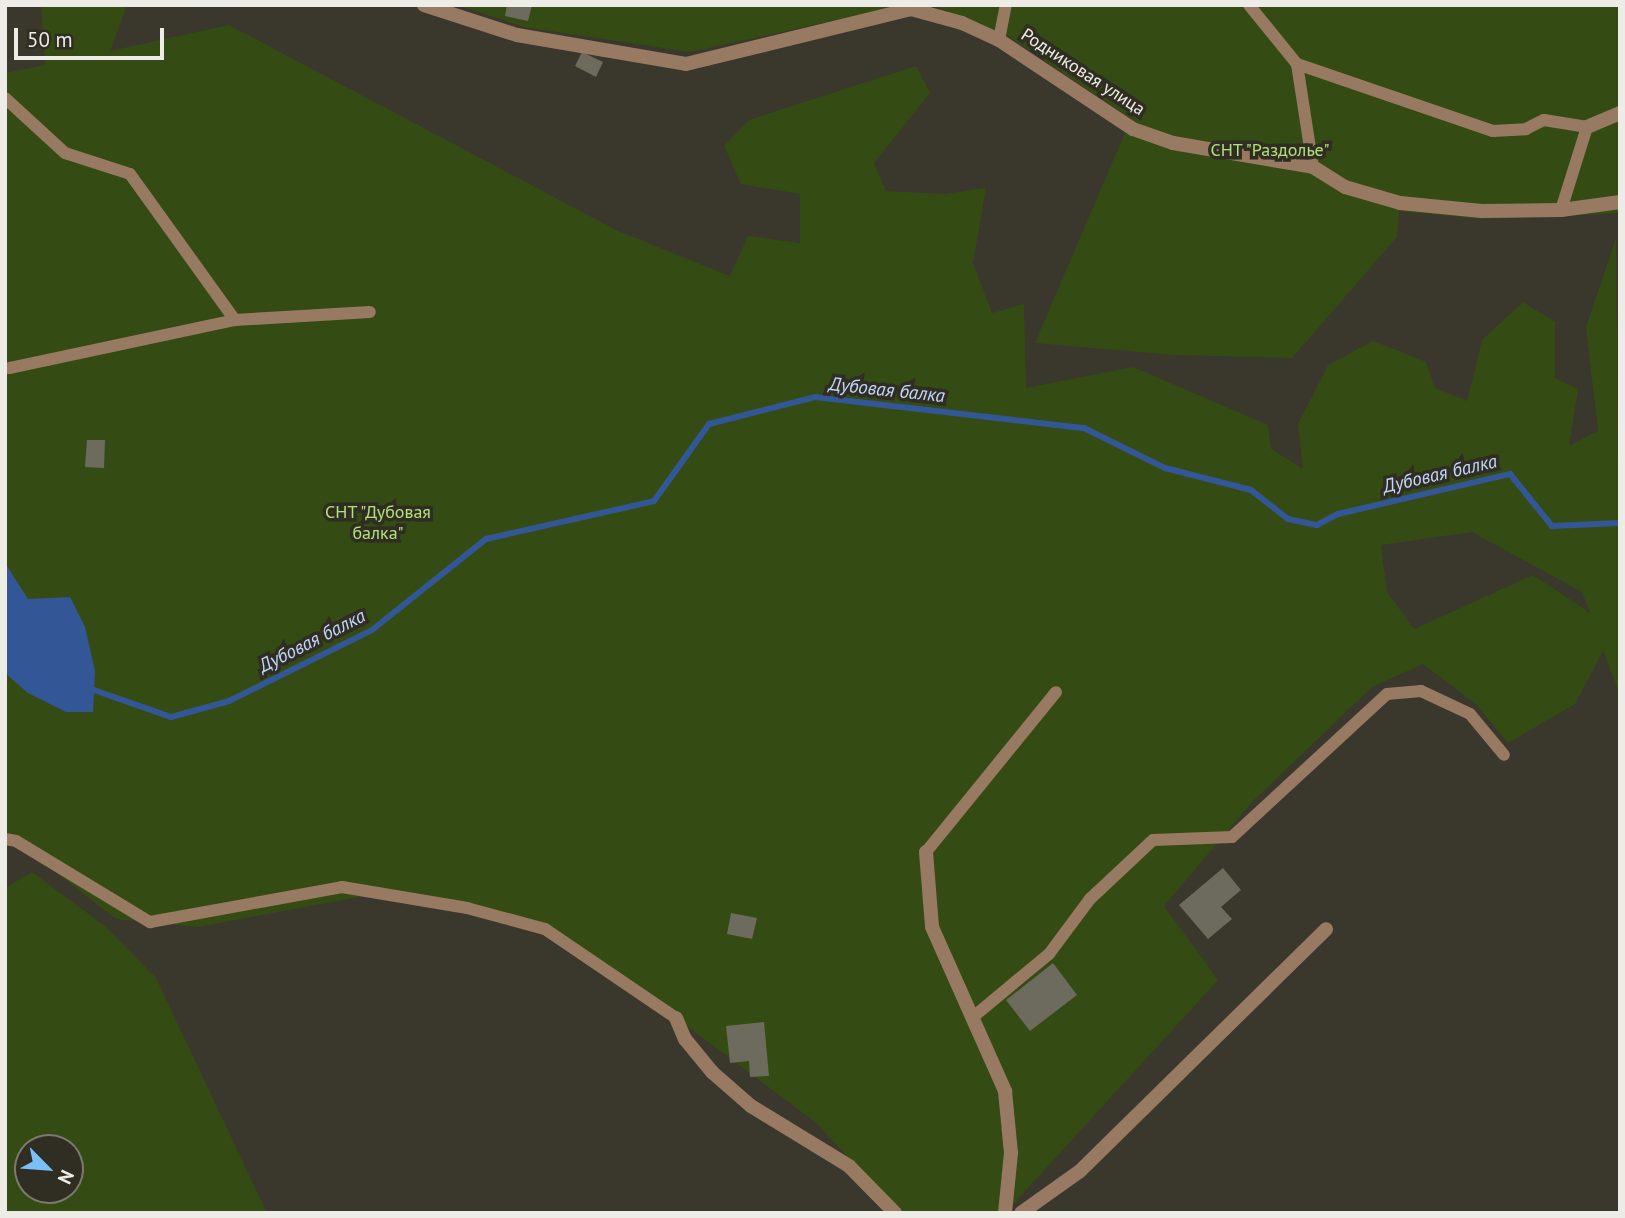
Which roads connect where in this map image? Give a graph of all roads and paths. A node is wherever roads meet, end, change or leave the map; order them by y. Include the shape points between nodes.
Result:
1 (424, 5) edge
2 (1006, 5) edge
3 (1249, 5) edge
4 (999, 40) junction
5 (1297, 64) junction
6 (5, 98) edge
7 (1620, 113) edge
8 (1587, 127) junction
9 (1313, 167) junction
10 (1620, 202) edge
11 (1561, 210) junction
12 (370, 312) dead end
13 (235, 320) junction
14 (9, 368) dead end
15 (1056, 692) dead end
16 (1504, 755) dead end
17 (5, 839) edge
18 (926, 852) joint
19 (1326, 929) dead end
20 (973, 1017) junction
21 (676, 1018) joint
22 (895, 1213) edge
23 (1005, 1213) edge
24 (1021, 1213) edge

1 - 4 street, Родниковая улица via 517,36 686,64 911,9 962,23
2 - 4 lane
3 - 5 lane
4 - 9 street, Родниковая улица via 1133,129 1173,143
5 - 8 lane via 1493,131 1526,129 1544,120
5 - 9 lane
6 - 13 lane via 65,153 130,174
7 - 8 street
8 - 11 lane
9 - 11 street, Родниковая улица via 1345,187 1400,203 1482,211
10 - 11 street, Родниковая улица
12 - 13 lane
13 - 14 lane
15 - 18 lane
16 - 20 lane via 1470,714 1421,691 1387,694 1232,837 1153,840 1090,899 1049,954
17 - 21 lane via 16,841 150,922 342,887 493,915 545,929
18 - 20 street via 932,927
19 - 24 street via 1080,1171
20 - 23 street via 1004,1091 1011,1153
21 - 22 street via 685,1039 712,1072 751,1106 849,1166

